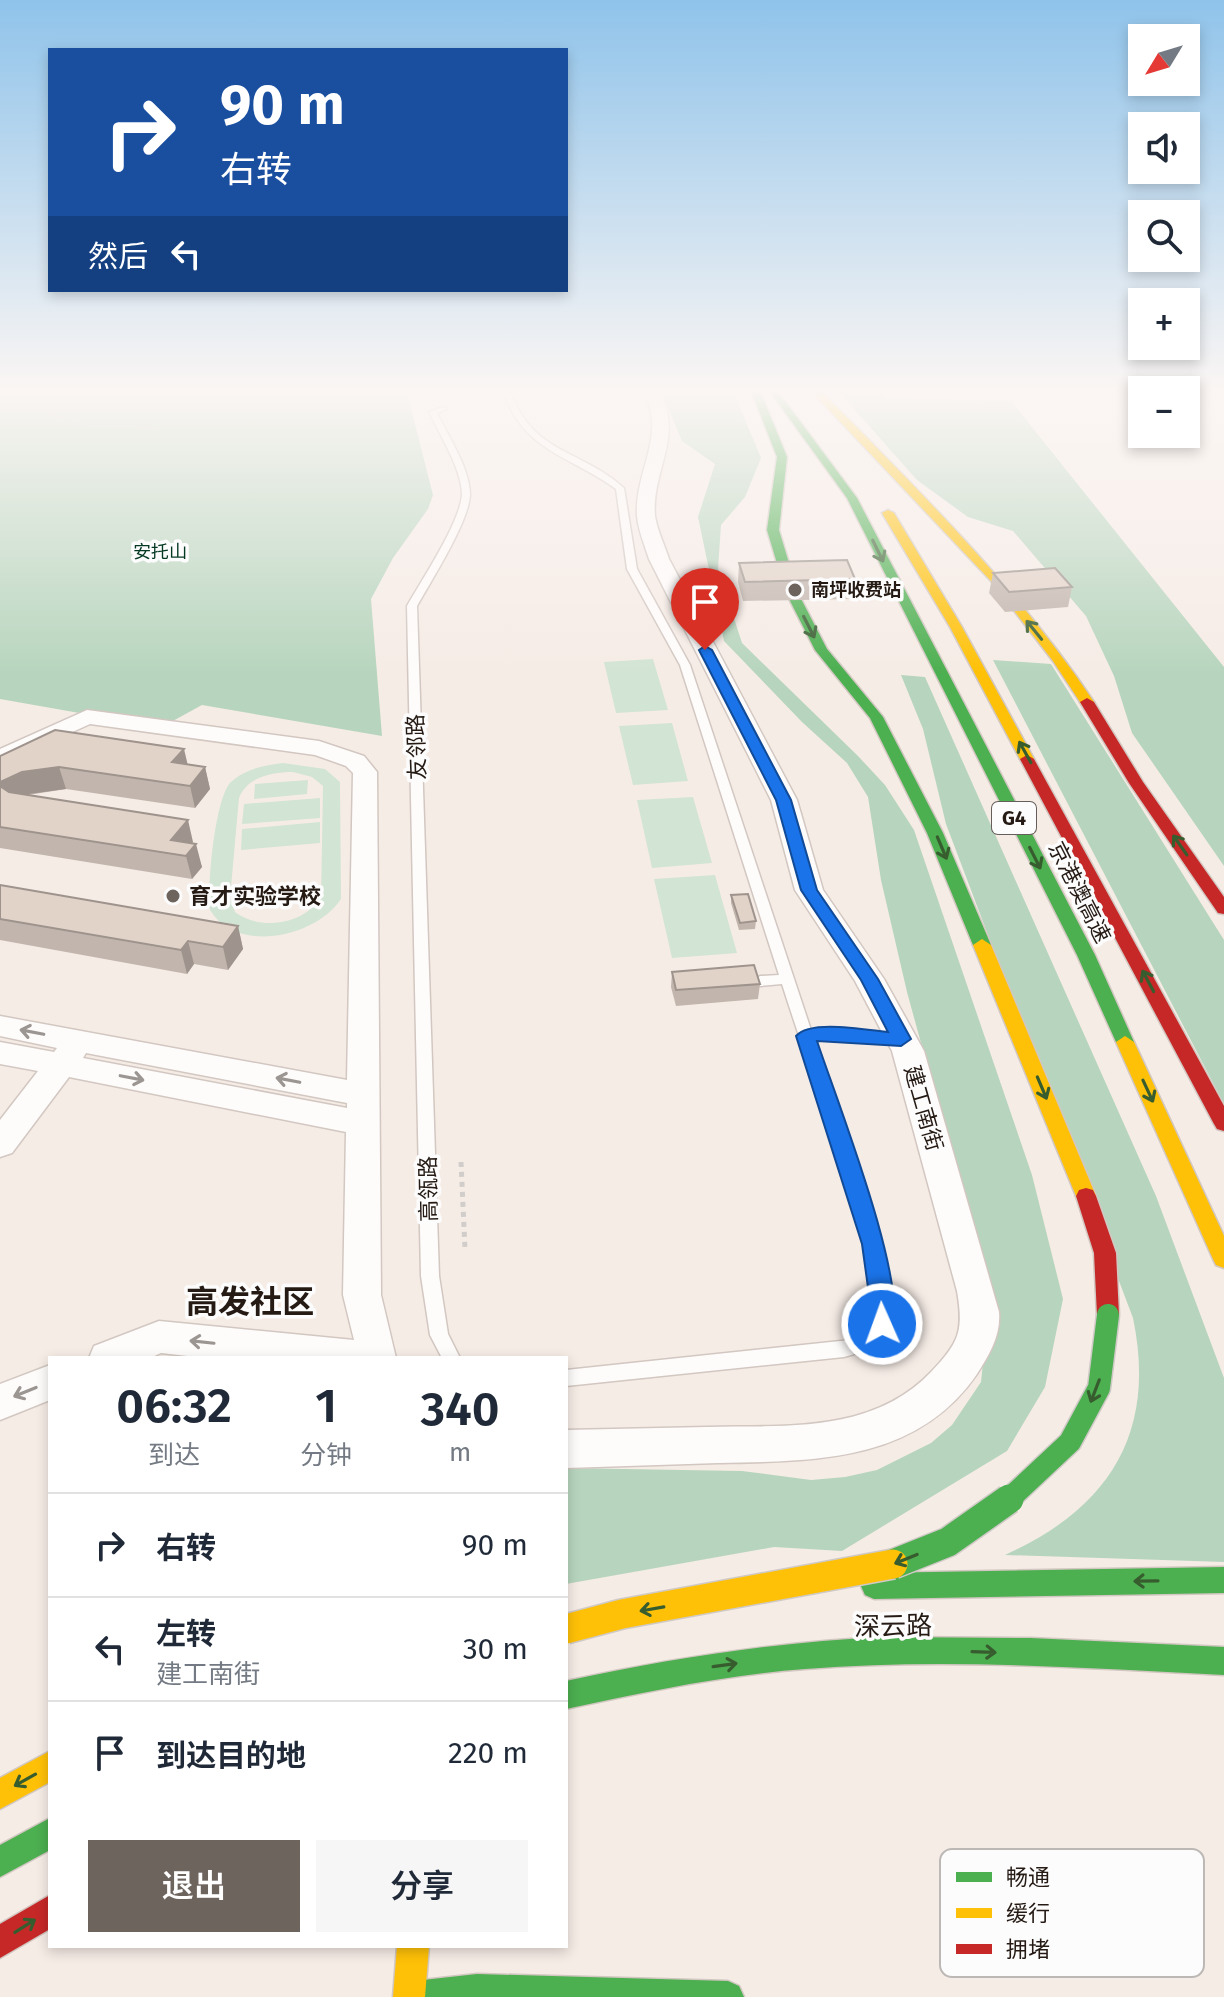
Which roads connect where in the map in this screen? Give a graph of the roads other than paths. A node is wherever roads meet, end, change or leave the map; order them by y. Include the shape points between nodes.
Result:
1 (464, 486) edge
2 (618, 486) edge
3 (651, 486) edge
4 (778, 486) edge
5 (843, 486) edge
6 (907, 486) edge
7 (875, 494) dead end
8 (0, 758) edge
9 (1224, 909) edge
10 (787, 979) junction
11 (760, 981) edge
12 (0, 1026) edge
13 (806, 1036) junction
14 (901, 1039) junction
15 (0, 1053) edge
16 (71, 1053) junction
17 (426, 1102) joint
18 (364, 1109) junction
19 (1224, 1124) edge
20 (0, 1144) edge
21 (1224, 1259) edge
22 (113, 1356) edge
23 (344, 1356) edge
24 (377, 1356) edge
25 (450, 1356) edge
26 (568, 1378) edge
27 (48, 1383) edge
28 (0, 1402) edge
29 (568, 1449) edge
30 (1224, 1580) edge
31 (620, 1594) dead end
32 (568, 1628) edge
33 (1224, 1661) edge
34 (568, 1695) edge
35 (48, 1767) edge
36 (0, 1794) edge
37 (48, 1834) edge
38 (0, 1862) edge
39 (48, 1912) edge
40 (0, 1942) edge
41 (413, 1948) edge
42 (411, 1997) edge
43 (728, 1997) edge

1 - 17 lane, 友邻路 via 460,518 412,606
2 - 10 lane via 632,569 685,665
3 - 14 street, 建工南街 via 646,516 659,559 784,800 809,890 869,979
4 -> 32 main road, bridge via 773,530 792,593 821,650 876,717 935,833 1079,1176 1105,1253 1108,1315 1099,1388 1070,1442 1010,1499 948,1542 882,1569 622,1614
5 -> 21 main road, 京港澳高速 / G4 via 1086,955
9 -> 6 main road via 1136,783 1067,670 973,554
19 -> 7 main road, 京港澳高速 / G4 via 956,627
8 - 18 street via 87,717 319,748 355,761 365,772 367,786
10 - 11 lane
10 - 13 lane
16 -> 12 street
13 - 14 lane
13 - 26 lane via 873,1244 882,1324 865,1342 844,1349
14 - 29 street, 建工南街 via 980,1314 979,1336 960,1368 925,1405 857,1437
15 - 16 street
16 - 18 street
16 - 20 street
17 - 25 lane, 高瓴路 via 430,1276 439,1335
18 - 24 street via 362,1295
23 -> 22 street via 159,1337
27 -> 28 street
30 -> 31 main road, 深云路
34 -> 33 main road, 深云路 via 696,1669 835,1653 952,1651
35 -> 36 main road
37 - 38 main road
40 -> 39 main road
41 - 42 main road
42 - 43 main road via 477,1990

